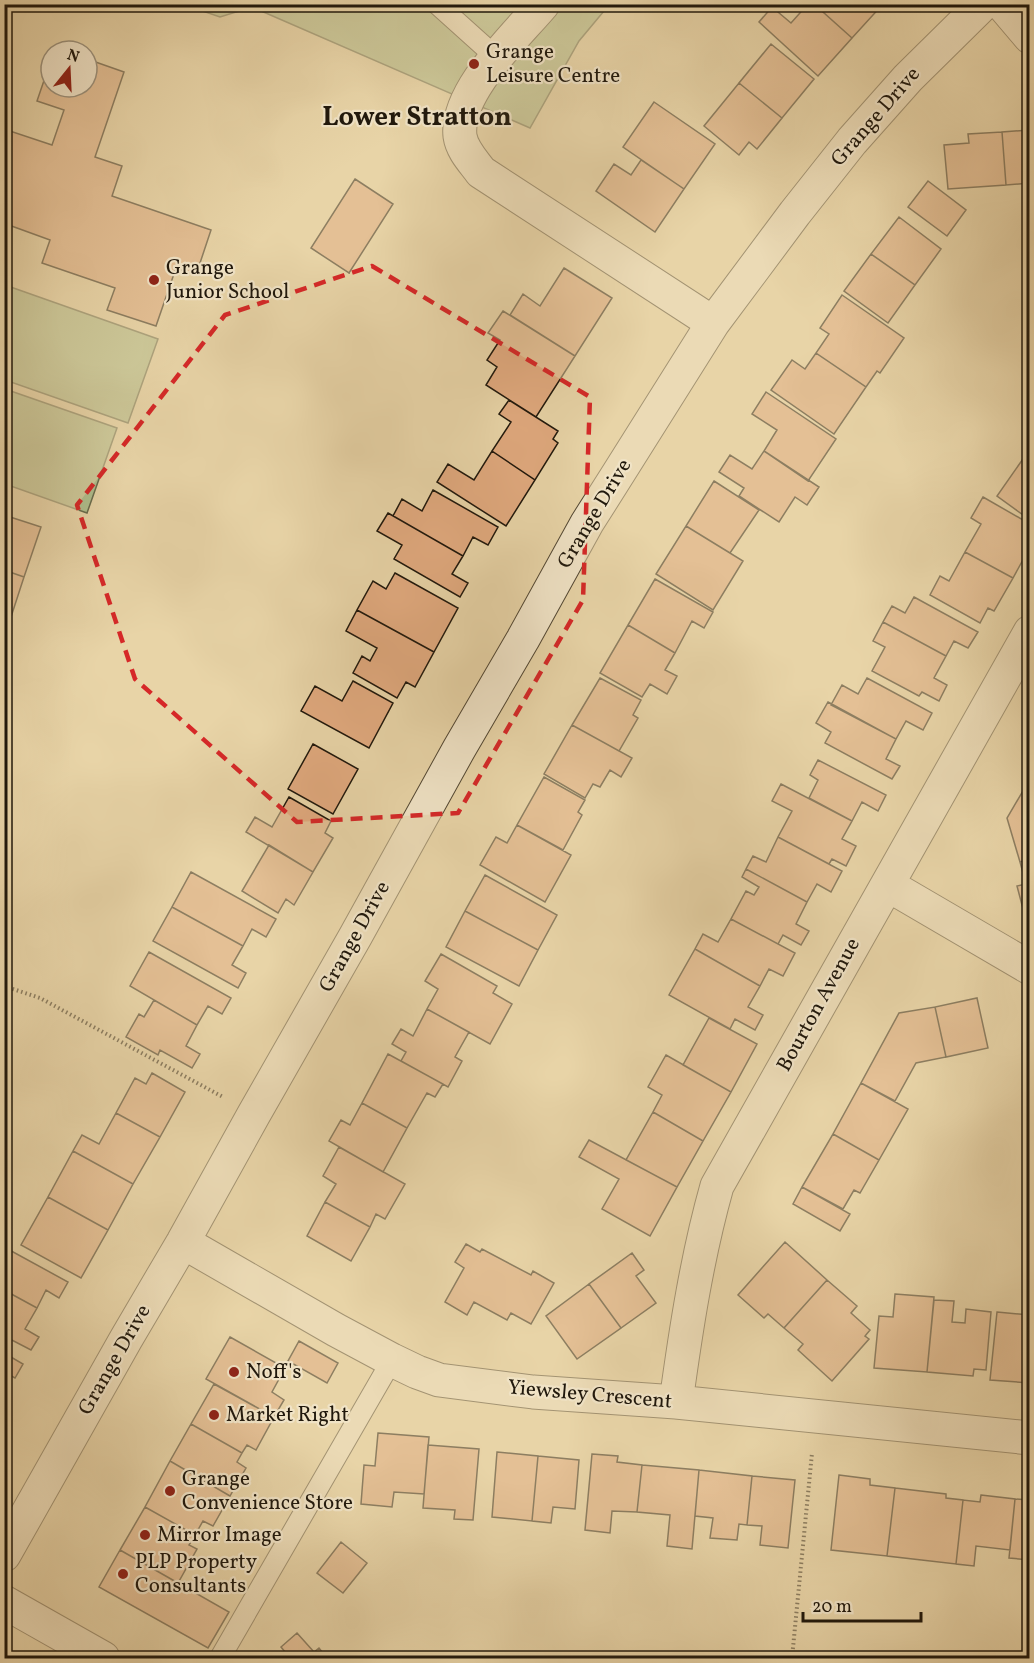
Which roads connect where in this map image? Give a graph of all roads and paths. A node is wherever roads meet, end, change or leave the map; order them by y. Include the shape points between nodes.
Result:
1 (437, 4) edge
2 (543, 4) edge
3 (983, 4) edge
4 (1002, 4) edge
5 (1029, 37) edge
6 (496, 57) junction
7 (713, 323) junction
8 (1029, 632) edge
9 (888, 885) junction
10 (1029, 968) edge
11 (4, 986) edge
12 (254, 1114) junction
13 (183, 1242) junction
14 (392, 1360) junction
15 (676, 1402) junction
16 (815, 1416) junction
17 (1029, 1438) edge
18 (4, 1555) edge
19 (4, 1602) edge
20 (103, 1659) edge
21 (220, 1659) edge
22 (792, 1659) edge

1 - 6 lane
2 - 6 street
3 - 7 street, Grange Drive via 908,78 852,141
4 - 5 street
6 - 7 street via 476,83 461,120 460,136 477,166
7 - 12 street, Grange Drive via 587,524
8 - 9 street, Bourton Avenue
9 - 10 street
9 - 15 street, Bourton Avenue via 717,1186 696,1273
11 - 12 path via 40,998
12 - 13 street, Grange Drive
13 - 14 street, Yiewsley Crescent
13 - 18 street, Grange Drive
14 - 15 street, Yiewsley Crescent via 439,1380 533,1392
14 - 21 lane
15 - 16 street, Yiewsley Crescent
16 - 17 street, Yiewsley Crescent
16 - 22 path
19 - 20 street

